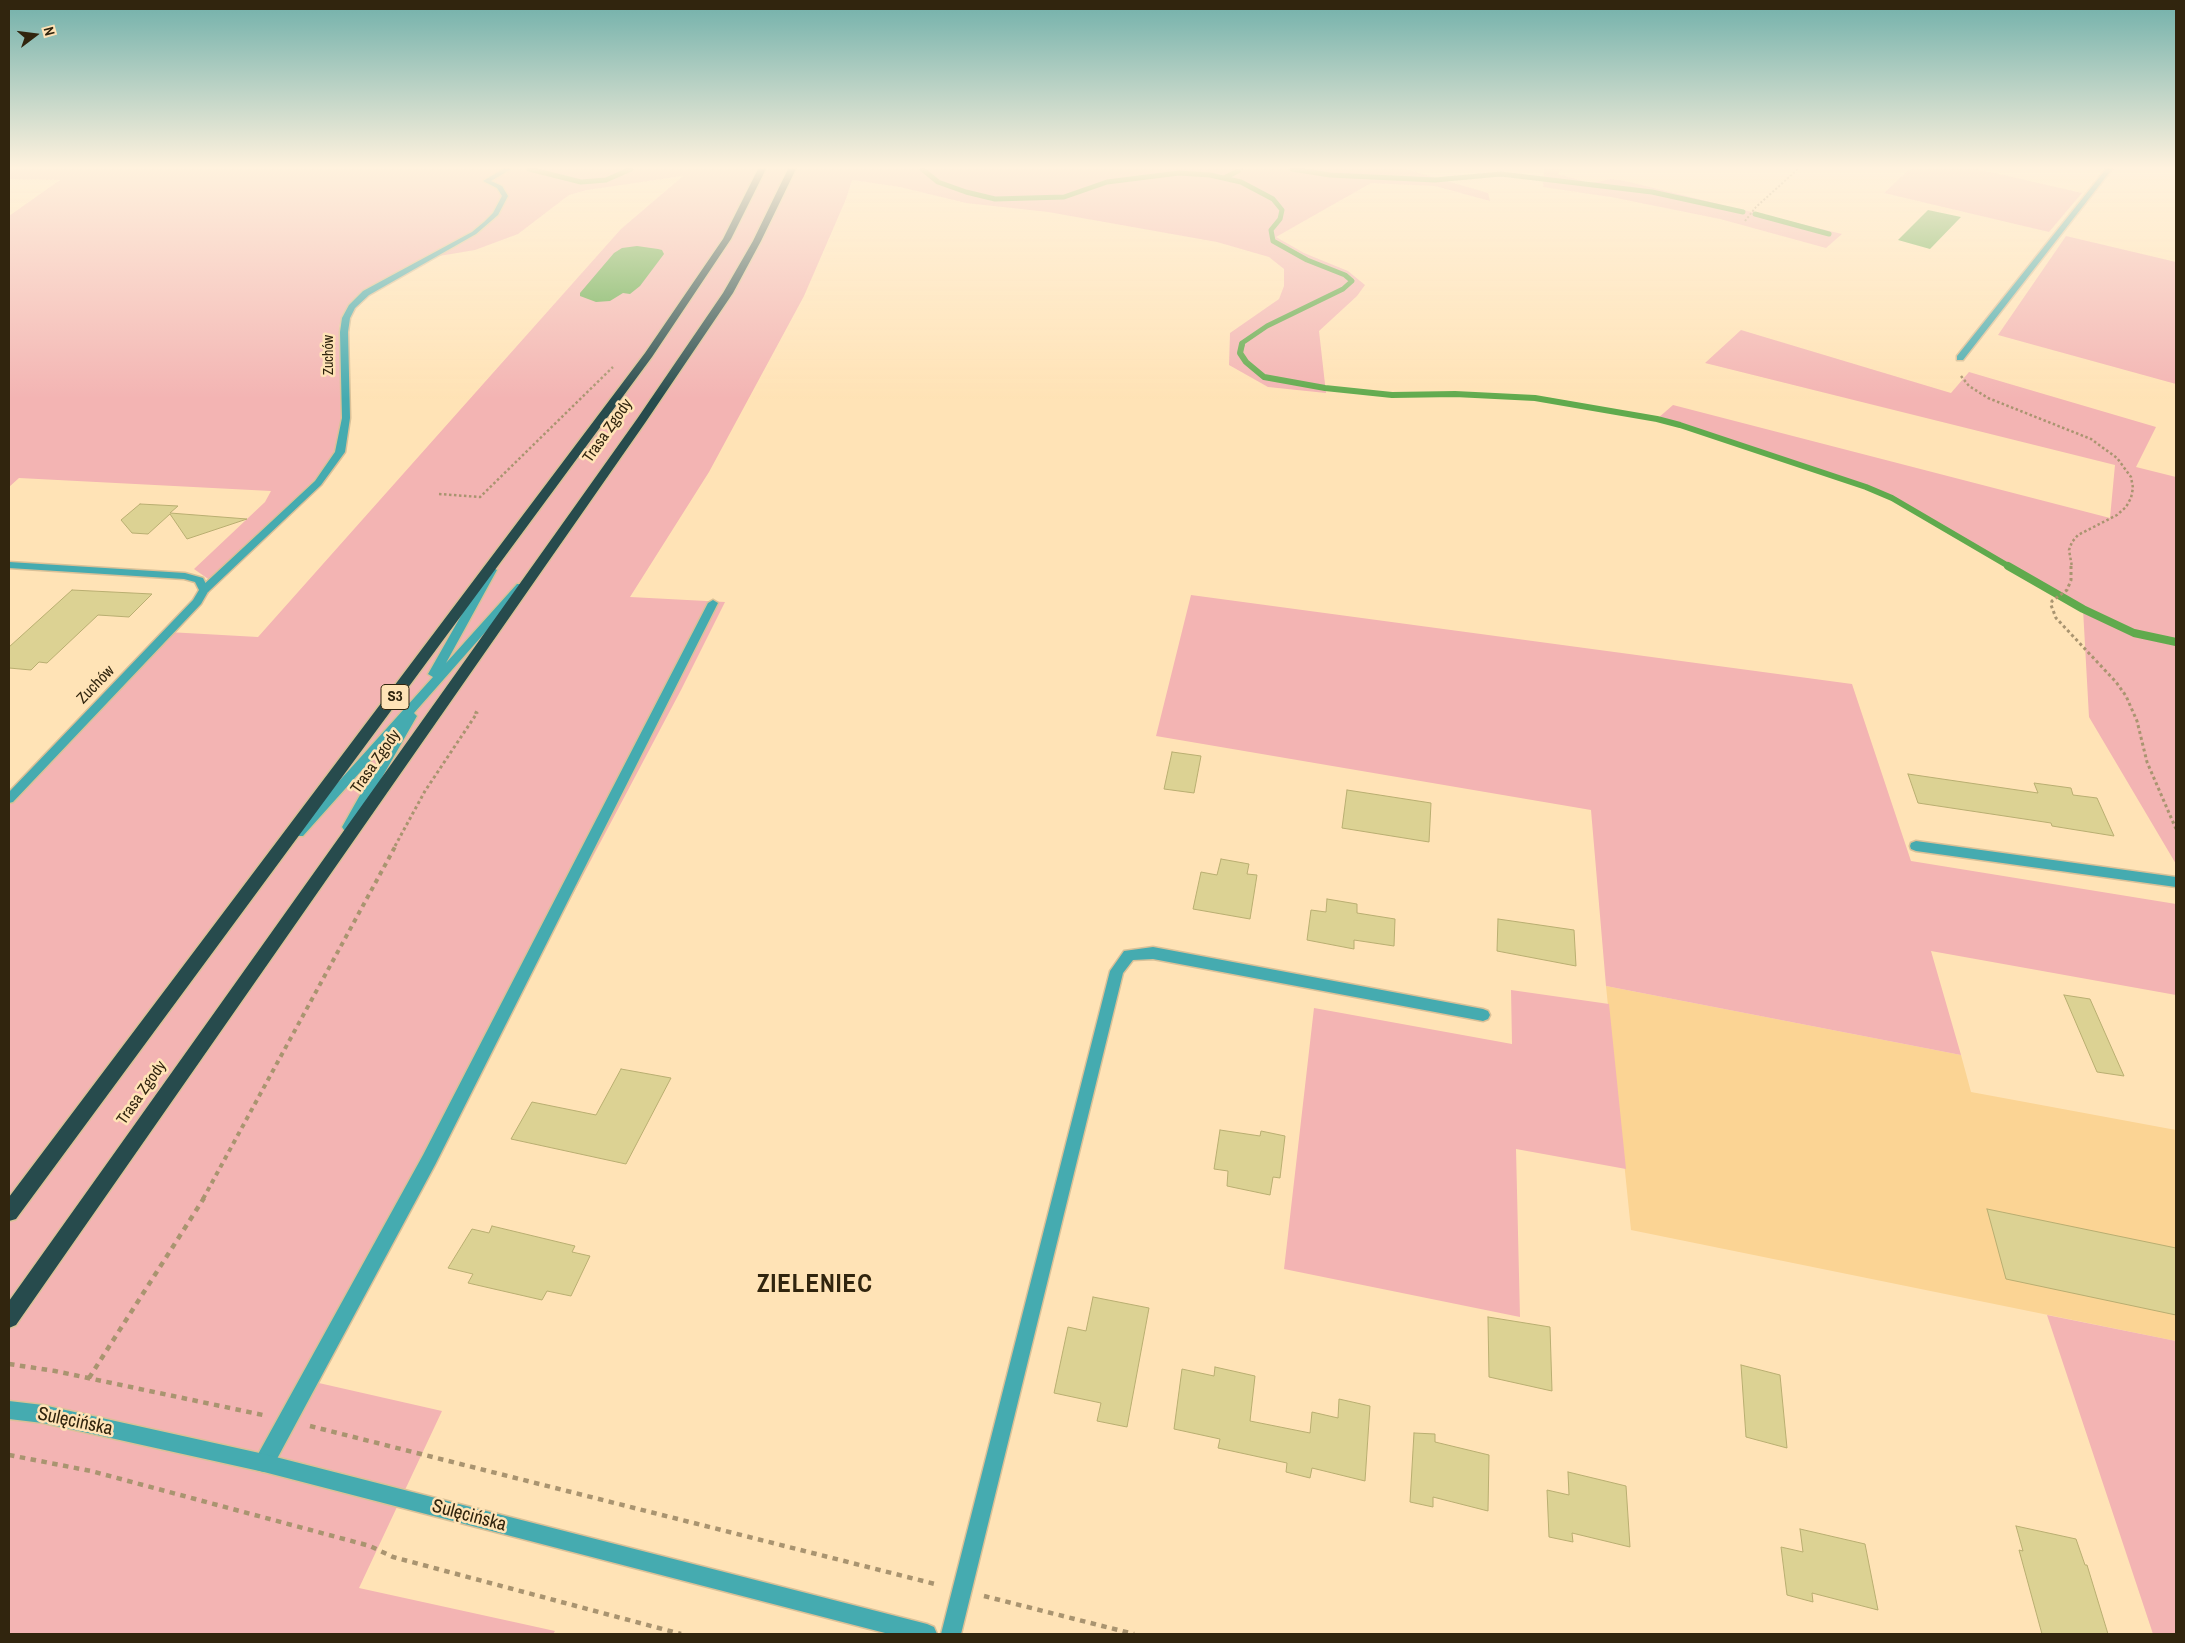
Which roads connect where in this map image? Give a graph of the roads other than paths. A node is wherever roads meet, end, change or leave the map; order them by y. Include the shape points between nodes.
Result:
1 (452, 246) edge
2 (722, 246) edge
3 (754, 246) edge
4 (2049, 246) edge
5 (1960, 358) road end
6 (503, 551) junction
7 (547, 556) junction
8 (9, 565) edge
9 (204, 590) junction
10 (712, 603) dead end
11 (422, 695) junction
12 (9, 799) edge
13 (1916, 846) dead end
14 (267, 869) junction
15 (322, 875) junction
16 (2176, 882) edge
17 (1484, 1014) dead end
18 (9, 1212) edge
19 (12, 1314) edge
20 (9, 1410) edge
21 (264, 1463) junction
22 (927, 1634) edge
23 (950, 1634) edge

1 - 9 street, Zuchów via 366,294 352,307 344,332 346,418 340,452 318,483
2 - 6 highway, Trasa Zgody / S3 via 649,355
3 - 7 highway, Trasa Zgody via 728,293
4 - 5 street
6 - 11 street
6 - 14 highway, Trasa Zgody / S3
7 - 11 street
7 - 15 highway, Trasa Zgody
8 - 9 street via 185,576 199,580
9 - 12 street, Zuchów via 197,602
10 - 21 street via 429,1160
11 - 14 street
11 - 15 street
13 - 16 street
14 - 18 highway, Trasa Zgody / S3
15 - 19 highway, Trasa Zgody
17 - 23 street via 1152,952 1129,955 1117,971
20 - 21 street, Sulęcińska via 43,1414
21 - 22 street, Sulęcińska

